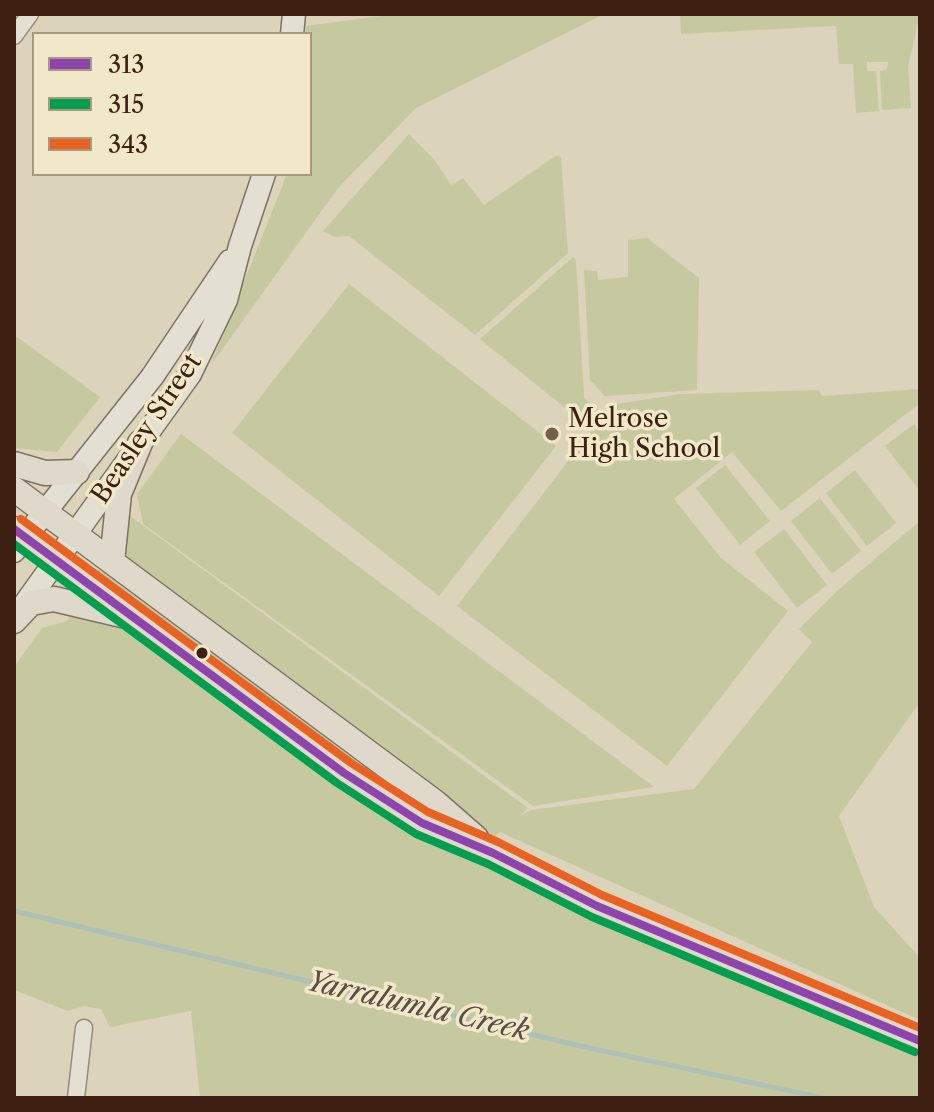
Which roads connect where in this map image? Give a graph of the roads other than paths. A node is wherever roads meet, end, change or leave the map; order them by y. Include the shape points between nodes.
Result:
1 (30, 14) edge
2 (14, 36) edge
3 (263, 176) edge
4 (240, 246) junction
5 (140, 443) junction
6 (14, 464) edge
7 (77, 472) junction
8 (14, 489) edge
9 (45, 512) junction
10 (75, 534) junction
11 (18, 539) edge
12 (56, 560) junction
13 (112, 562) junction
14 (132, 617) junction
15 (14, 620) edge
16 (493, 853) junction
17 (84, 1028) dead end
18 (920, 1041) edge
19 (76, 1098) edge

1 - 2 street
3 - 4 main road, Beasley Street
4 - 5 main road, Beasley Street via 226,300 190,374
4 - 7 main road, Beasley Street via 152,377
5 - 10 main road, Beasley Street
5 - 13 main road via 119,494
6 - 7 main road via 45,473
7 - 9 main road, Beasley Street
8 - 9 main road
9 - 10 main road
9 - 11 main road, Beasley Street
10 - 12 main road, Beasley Street
10 - 13 main road
11 - 12 main road
12 - 14 main road
12 - 15 main road, Beasley Street
13 - 16 main road via 436,803
14 - 15 main road via 54,599 31,603
14 - 16 main road via 344,773 422,823
16 - 18 main road via 597,906
17 - 19 street

